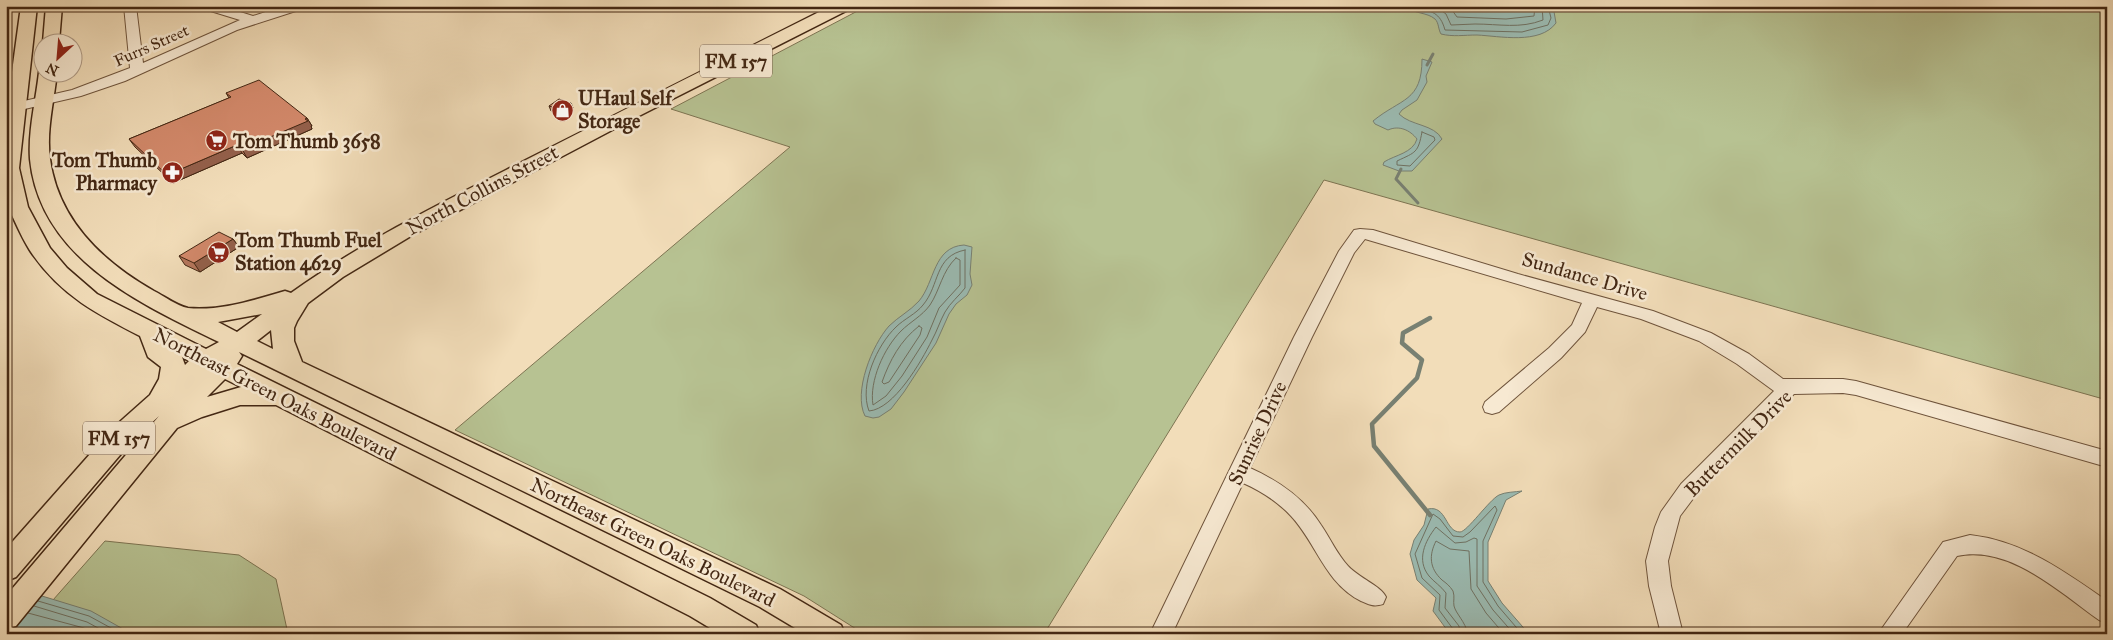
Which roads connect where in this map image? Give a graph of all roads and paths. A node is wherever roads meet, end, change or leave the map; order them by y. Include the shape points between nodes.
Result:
1 (29, 6) edge
2 (54, 6) edge
3 (130, 6) edge
4 (208, 6) edge
5 (298, 6) edge
6 (844, 6) edge
7 (251, 20) junction
8 (52, 32) edge
9 (137, 71) junction
10 (47, 82) edge
11 (45, 100) junction
12 (16, 107) junction
13 (1358, 235) joint
14 (74, 238) junction
15 (41, 251) junction
16 (309, 290) junction
17 (1592, 300) junction
18 (181, 314) junction
19 (150, 331) junction
20 (239, 342) junction
21 (214, 363) junction
22 (292, 367) junction
23 (1789, 387) junction
24 (280, 396) junction
25 (159, 399) junction
26 (1492, 407) dead end
27 (163, 427) junction
28 (437, 437) junction
29 (2107, 459) edge
30 (409, 462) junction
31 (1240, 472) junction
32 (6, 569) edge
33 (1375, 597) dead end
34 (2107, 613) edge
35 (6, 618) edge
36 (746, 634) edge
37 (831, 634) edge
38 (1161, 634) edge
39 (1672, 634) edge
40 (1889, 634) edge

1 - 12 main road, Northeast Green Oaks Boulevard
2 - 8 main road
3 - 9 street
4 - 7 street
5 - 7 street, Furrs Street
6 - 16 main road, North Collins Street / FM 157 via 460,201 378,246
7 - 9 street, Furrs Street
9 - 11 street, Furrs Street via 76,93
10 - 11 main road, Northeast Green Oaks Boulevard
11 - 12 street, Furrs Street
11 - 14 main road, Northeast Green Oaks Boulevard via 40,159 44,179 51,200
12 - 15 main road, Northeast Green Oaks Boulevard via 9,172 18,207
13 - 17 street, Sundance Drive via 1367,234
13 - 31 street, Sunrise Drive via 1303,337
14 - 15 main road
14 - 18 main road, Northeast Green Oaks Boulevard via 112,275
15 - 19 main road, Northeast Green Oaks Boulevard via 89,298
16 - 18 main road via 248,310 204,316
16 - 20 main road, North Collins Street / FM 157
16 - 22 main road via 281,329
17 - 23 street, Sundance Drive via 1647,315 1705,337 1778,385
17 - 26 street via 1579,328
18 - 20 main road, Northeast Green Oaks Boulevard
19 - 21 main road, Northeast Green Oaks Boulevard
19 - 25 main road via 156,351 173,362 170,384
20 - 21 main road, North Collins Street / FM 157
20 - 22 main road, Northeast Green Oaks Boulevard
21 - 24 main road, Northeast Green Oaks Boulevard
21 - 25 main road, North Collins Street / FM 157
21 - 27 main road, North Collins Street / FM 157
22 - 28 main road, Northeast Green Oaks Boulevard
23 - 29 street, Buttermilk Drive via 1856,388
23 - 39 street, Buttermilk Drive via 1688,490 1671,512 1657,561
24 - 27 main road via 240,396 192,411
24 - 30 main road, Northeast Green Oaks Boulevard
25 - 32 main road, North Collins Street / FM 157 via 123,434
27 - 35 main road, North Collins Street / FM 157
28 - 30 main road
28 - 37 main road, Northeast Green Oaks Boulevard via 770,598
30 - 36 main road, Northeast Green Oaks Boulevard via 700,607
31 - 33 street via 1268,485 1289,501 1305,518 1344,578
31 - 38 street, Sunrise Drive
34 - 40 street via 2020,556 1989,546 1962,544 1950,548

